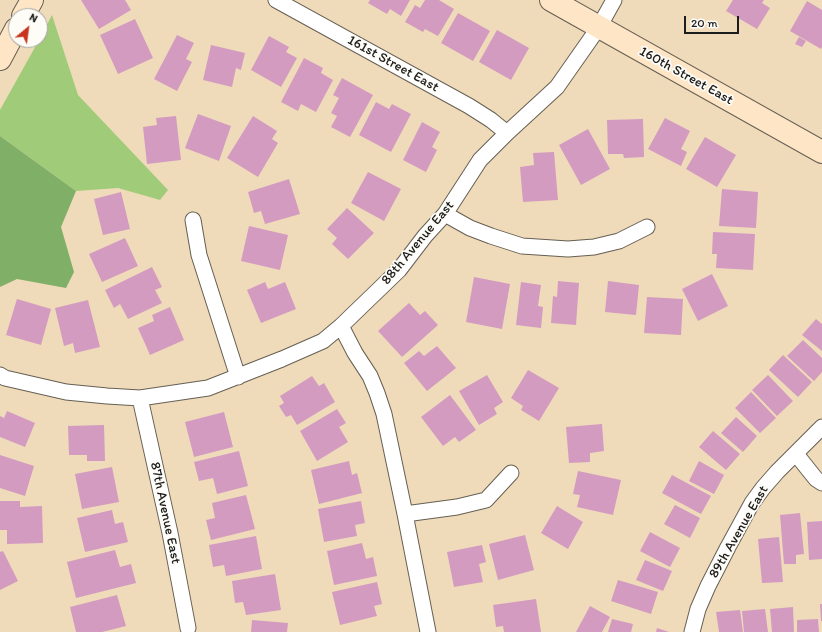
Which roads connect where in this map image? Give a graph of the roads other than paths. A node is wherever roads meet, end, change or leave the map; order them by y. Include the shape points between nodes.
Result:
1 (276, 0) edge
2 (550, 0) edge
3 (614, 0) edge
4 (599, 27) junction
5 (8, 44) edge
6 (0, 58) edge
7 (507, 132) junction
8 (822, 152) edge
9 (445, 214) junction
10 (192, 220) dead end
11 (647, 227) dead end
12 (341, 326) junction
13 (0, 375) edge
14 (238, 377) junction
15 (140, 398) junction
16 (822, 427) edge
17 (796, 454) junction
18 (511, 473) dead end
19 (822, 483) edge
20 (405, 514) junction
21 (188, 628) dead end
22 (428, 632) edge
23 (692, 632) edge

1 - 7 street, 161st Street East via 469,106
2 - 4 main road, 160th Street East
3 - 4 street, 88th Avenue East
4 - 7 street, 88th Avenue East via 557,87
4 - 8 main road, 160th Street East
5 - 6 main road
7 - 9 street, 88th Avenue East via 480,160
9 - 11 street via 470,228 522,246 568,250 619,241
9 - 12 street, 88th Avenue East via 399,270
10 - 14 street via 199,256
12 - 14 street, 88th Avenue East via 323,341
12 - 20 street via 377,393 384,414
13 - 15 street, 88th Avenue East via 66,392
14 - 15 street, 88th Avenue East via 208,388
15 - 21 street, 87th Avenue East
16 - 17 street, 89th Avenue East
17 - 19 street
17 - 23 street, 89th Avenue East via 763,488 752,504 708,586
18 - 20 street via 486,500
20 - 22 street

